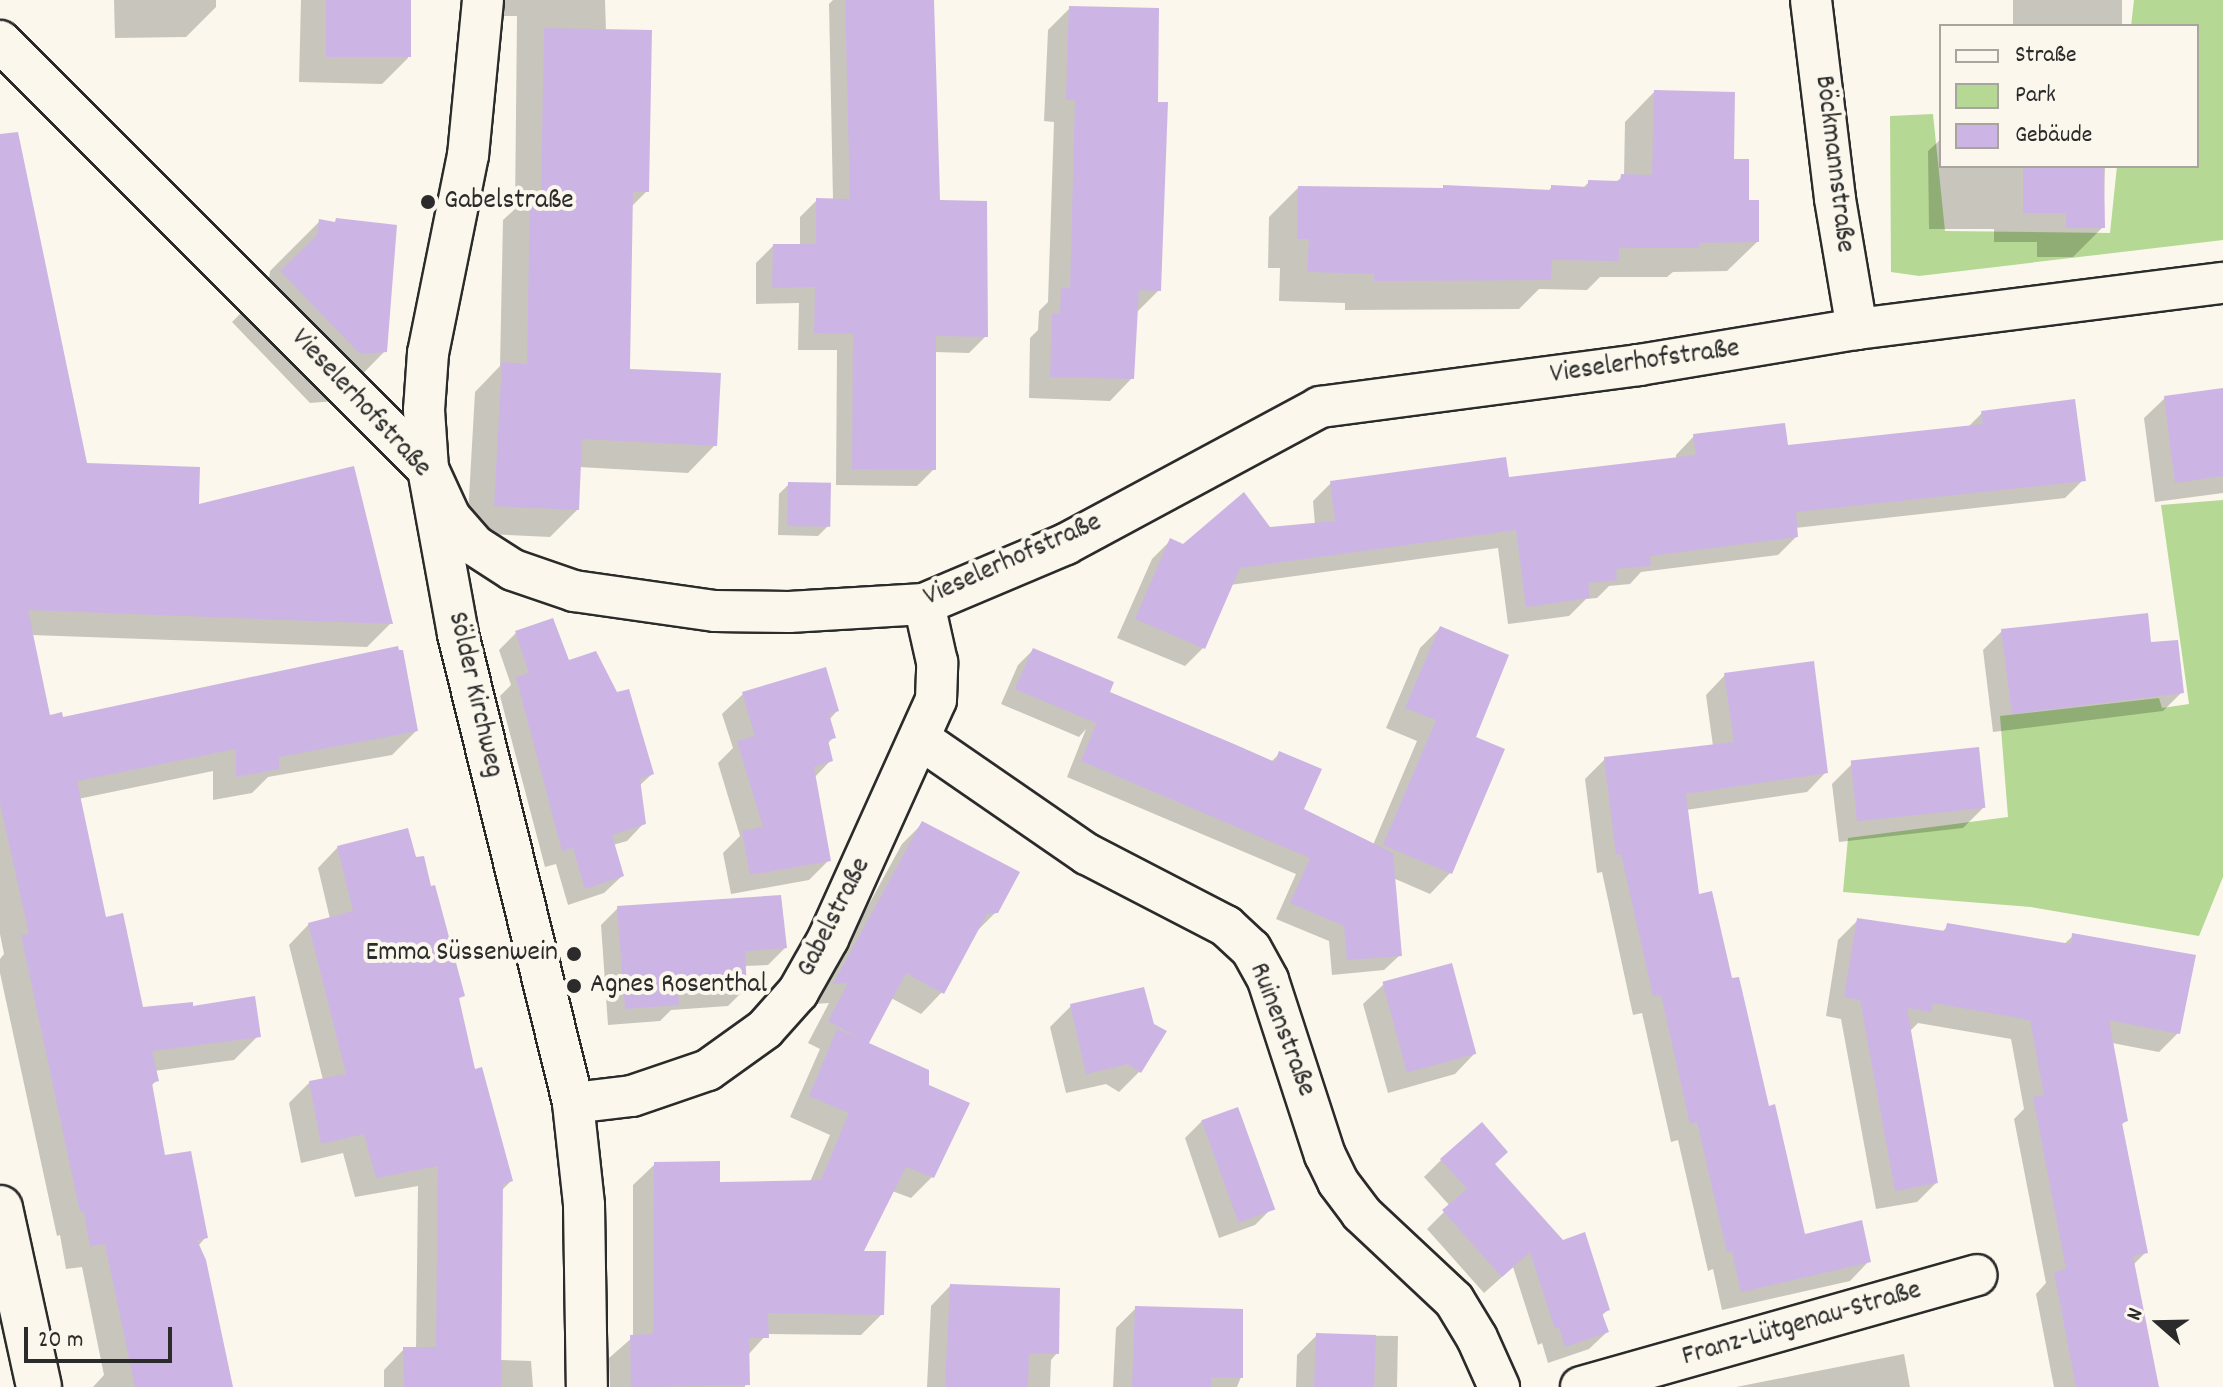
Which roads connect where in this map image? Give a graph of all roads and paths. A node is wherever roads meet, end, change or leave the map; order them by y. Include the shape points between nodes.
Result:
1 (483, 0) edge
2 (1811, 0) edge
3 (0, 41) edge
4 (2223, 283) edge
5 (1857, 329) junction
6 (428, 469) junction
7 (924, 604) junction
8 (920, 739) junction
9 (573, 1103) junction
10 (0, 1208) edge
11 (1976, 1275) dead end
12 (39, 1387) edge
13 (587, 1387) edge
14 (1499, 1387) edge
15 (1581, 1387) edge

1 - 6 street, Sölder Kirchweg via 468,155 428,353
2 - 5 street, Böckmannstraße
3 - 6 street, Vieselerhofstraße
4 - 5 street, Vieselerhofstraße
5 - 7 street, Vieselerhofstraße via 1639,365 1320,407 1066,544
6 - 7 street, Vieselerhofstraße via 450,517 474,545 513,570 574,591 715,611
6 - 9 street, Sölder Kirchweg via 458,634
7 - 8 street via 937,687
8 - 9 street, Gabelstraße via 828,939 798,992 765,1029 708,1070 632,1096
8 - 14 street, Ruinenstraße via 1087,854 1226,926 1251,949 1268,980 1338,1182 1361,1213 1454,1300
9 - 13 street, Sölder Kirchweg via 584,1205
10 - 12 main road
11 - 15 street, Franz-Lütgenau-Straße

